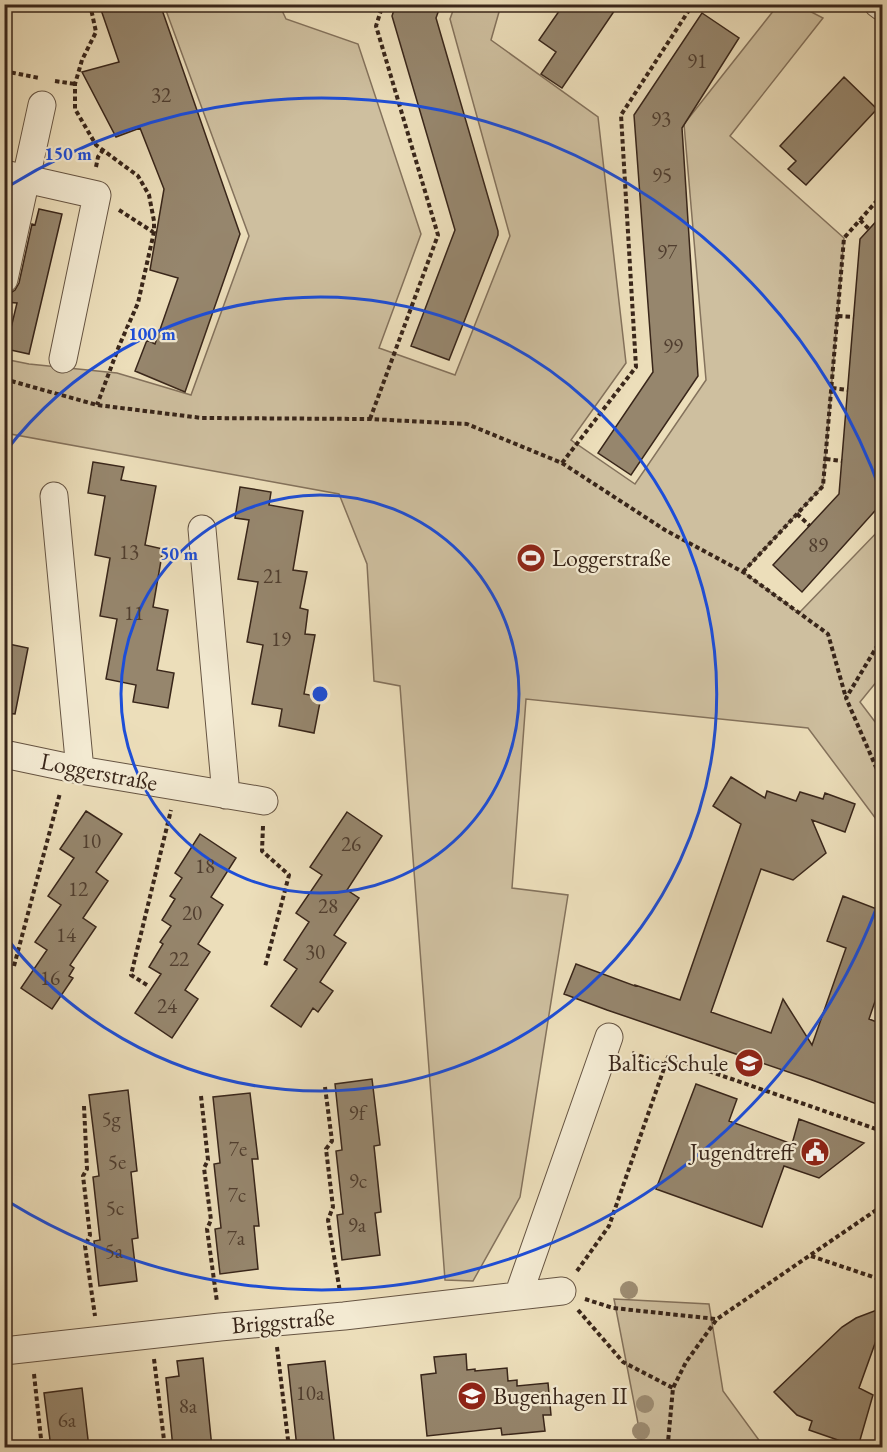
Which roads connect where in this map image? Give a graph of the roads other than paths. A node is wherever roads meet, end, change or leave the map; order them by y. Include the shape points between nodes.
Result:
1 (878, 4) edge
2 (882, 7) edge
3 (42, 105) dead end
4 (15, 176) edge
5 (4, 279) edge
6 (63, 359) dead end
7 (54, 496) dead end
8 (202, 529) dead end
9 (4, 754) edge
10 (73, 769) junction
11 (226, 795) junction
12 (264, 801) road end
13 (608, 1041) road end
14 (562, 1291) road end
15 (518, 1296) junction
16 (4, 1352) edge

1 - 2 street
3 - 4 street
4 - 5 street
4 - 6 street via 97,195
7 - 10 street
8 - 11 street
9 - 10 street, Loggerstraße
10 - 11 street, Loggerstraße
11 - 12 street, Loggerstraße
13 - 15 street
14 - 15 street, Briggstraße
15 - 16 street, Briggstraße

